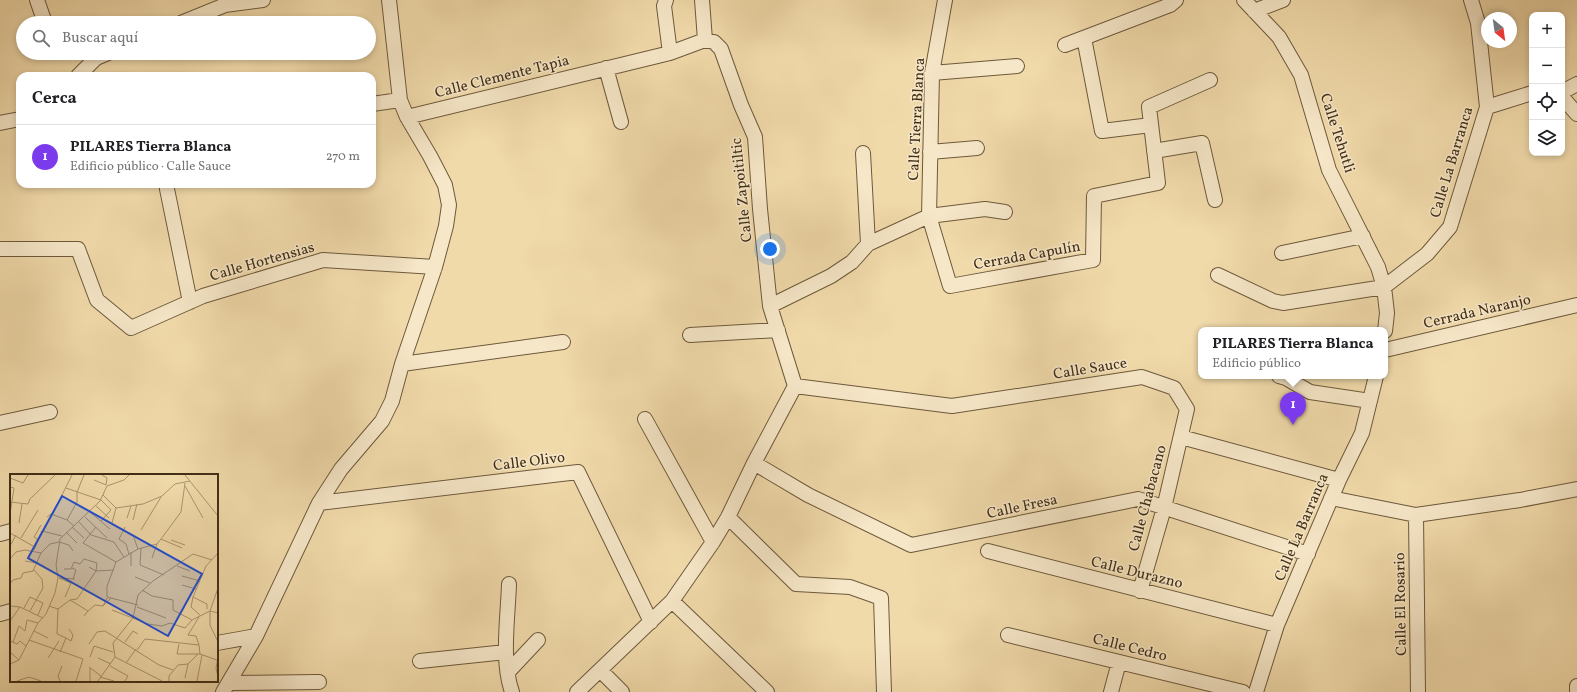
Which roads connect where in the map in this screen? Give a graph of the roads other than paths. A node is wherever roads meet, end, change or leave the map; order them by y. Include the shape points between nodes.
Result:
1 (37, 0) edge
2 (263, 0) edge
3 (389, 0) edge
4 (666, 0) edge
5 (702, 0) edge
6 (945, 0) edge
7 (1176, 0) edge
8 (1244, 0) edge
9 (1283, 0) edge
10 (1472, 0) edge
11 (1254, 11) junction
12 (43, 16) edge
13 (198, 16) edge
14 (1084, 38) junction
15 (705, 40) junction
16 (1065, 45) dead end
17 (670, 53) junction
18 (94, 60) edge
19 (1017, 66) dead end
20 (606, 68) junction
21 (82, 72) edge
22 (932, 73) junction
23 (1210, 80) dead end
24 (1577, 84) edge
25 (1565, 90) edge
26 (1529, 94) edge
27 (400, 100) junction
28 (1565, 100) edge
29 (376, 103) edge
30 (1486, 107) junction
31 (1577, 114) edge
32 (407, 117) junction
33 (16, 121) edge
34 (621, 122) dead end
35 (0, 124) edge
36 (1151, 125) junction
37 (977, 148) dead end
38 (1154, 151) junction
39 (930, 152) junction
40 (863, 153) dead end
41 (167, 189) dead end
42 (1215, 200) dead end
43 (1004, 212) dead end
44 (928, 216) junction
45 (1363, 236) junction
46 (868, 244) junction
47 (0, 249) edge
48 (1282, 253) dead end
49 (435, 268) junction
50 (1218, 275) dead end
51 (950, 286) joint
52 (1384, 287) junction
53 (190, 302) junction
54 (1577, 305) edge
55 (770, 306) junction
56 (1385, 327) edge
57 (778, 330) junction
58 (690, 335) dead end
59 (563, 342) dead end
60 (1388, 349) edge
61 (402, 364) junction
62 (1288, 379) edge
63 (1375, 379) edge
64 (795, 386) junction
65 (1370, 401) junction
66 (50, 412) dead end
67 (645, 419) dead end
68 (0, 423) edge
69 (1181, 437) junction
70 (754, 463) junction
71 (1339, 480) junction
72 (1577, 489) edge
73 (1332, 498) junction
74 (319, 503) junction
75 (1164, 508) junction
76 (1416, 515) junction
77 (728, 517) junction
78 (10, 531) edge
79 (0, 534) edge
80 (713, 542) junction
81 (988, 551) dead end
82 (1308, 554) junction
83 (509, 584) dead end
84 (1140, 591) junction
85 (672, 601) junction
86 (10, 611) edge
87 (0, 614) edge
88 (652, 622) junction
89 (1277, 625) junction
90 (1008, 635) dead end
91 (256, 636) junction
92 (538, 640) dead end
93 (218, 643) edge
94 (506, 652) junction
95 (420, 661) dead end
96 (1120, 662) junction
97 (600, 671) junction
98 (508, 672) junction
99 (319, 682) dead end
100 (1577, 686) edge
101 (226, 688) edge
102 (1577, 690) edge
103 (512, 692) edge
104 (577, 692) edge
105 (622, 692) edge
106 (767, 692) edge
107 (884, 692) edge
108 (1111, 692) edge
109 (1243, 692) edge
110 (1256, 692) edge
111 (1418, 692) edge

1 - 12 street
2 - 13 street via 225,5
3 - 27 street
4 - 17 street via 664,6
5 - 15 street
6 - 22 street, Calle Tierra Blanca
7 - 14 street via 1170,5
8 - 11 street, Calle Tehutli
9 - 11 street
10 - 30 street, Calle La Barranca via 1478,23
11 - 45 street, Calle Tehutli via 1279,37 1301,75 1329,170
14 - 16 street
14 - 36 street via 1102,131
15 - 17 street
15 - 55 street, Calle Zapoitiltic via 714,42 721,49 755,137
17 - 20 street, Calle Clemente Tapia
18 - 21 street
19 - 22 street
20 - 32 street, Calle Clemente Tapia
20 - 34 street
22 - 39 street, Calle Tierra Blanca
23 - 36 street, Cerrada Capulín via 1149,107
24 - 25 street
26 - 30 street
27 - 29 street
27 - 32 street
28 - 31 street
30 - 52 street, Calle La Barranca via 1450,226 1427,254
32 - 49 street via 445,185 448,212
33 - 35 street
36 - 38 street, Cerrada Capulín
37 - 39 street
38 - 42 street via 1202,143
38 - 51 street, Cerrada Capulín via 1158,183 1094,196 1093,260
39 - 44 street, Calle Tierra Blanca
40 - 46 street
41 - 53 street
43 - 44 street via 990,209
44 - 46 street
44 - 51 street, Calle Tierra Blanca
45 - 48 street
45 - 52 street, Calle Tehutli via 1378,267
46 - 55 street via 852,262 831,276
47 - 53 street, Calle Hortensias via 78,249 97,300 130,328
49 - 53 street, Calle Hortensias via 323,260
49 - 61 street
50 - 52 street via 1273,301 1283,303
52 - 56 street via 1387,313
54 - 60 street, Cerrada Naranjo
55 - 57 street, Calle Zapoitiltic
57 - 58 street
57 - 64 street, Calle Zapoitiltic
59 - 61 street
61 - 74 street via 392,401 382,420 341,470
62 - 65 street via 1310,392
63 - 65 street, Calle La Barranca
64 - 69 street, Calle Sauce via 952,406 1142,377 1174,388 1187,409
64 - 70 street
65 - 71 street, Calle La Barranca via 1362,433
66 - 68 street
67 - 80 street
69 - 71 street
69 - 75 street, Calle Chabacano
70 - 75 street, Calle Fresa via 808,494 911,546 1138,499
70 - 77 street
71 - 73 street, Calle La Barranca
72 - 76 street
73 - 76 street
73 - 82 street, Calle La Barranca
74 - 88 street, Calle Olivo via 578,472
74 - 91 street
75 - 82 street, Calle Fresa
75 - 84 street, Calle Chabacano
76 - 111 street, Calle El Rosario
77 - 80 street
77 - 107 street via 796,584 850,587 881,598
78 - 79 street
80 - 85 street
81 - 84 street, Calle Durazno
82 - 89 street, Calle La Barranca
83 - 94 street
84 - 89 street, Calle Durazno
85 - 88 street
85 - 106 street
86 - 87 street
88 - 97 street
89 - 110 street, Calle La Barranca
90 - 96 street, Calle Cedro
91 - 93 street
91 - 101 street
92 - 98 street
94 - 95 street
94 - 98 street
96 - 108 street
96 - 109 street, Calle Cedro
97 - 104 street
97 - 105 street
98 - 103 street
99 - 101 street
100 - 102 street

